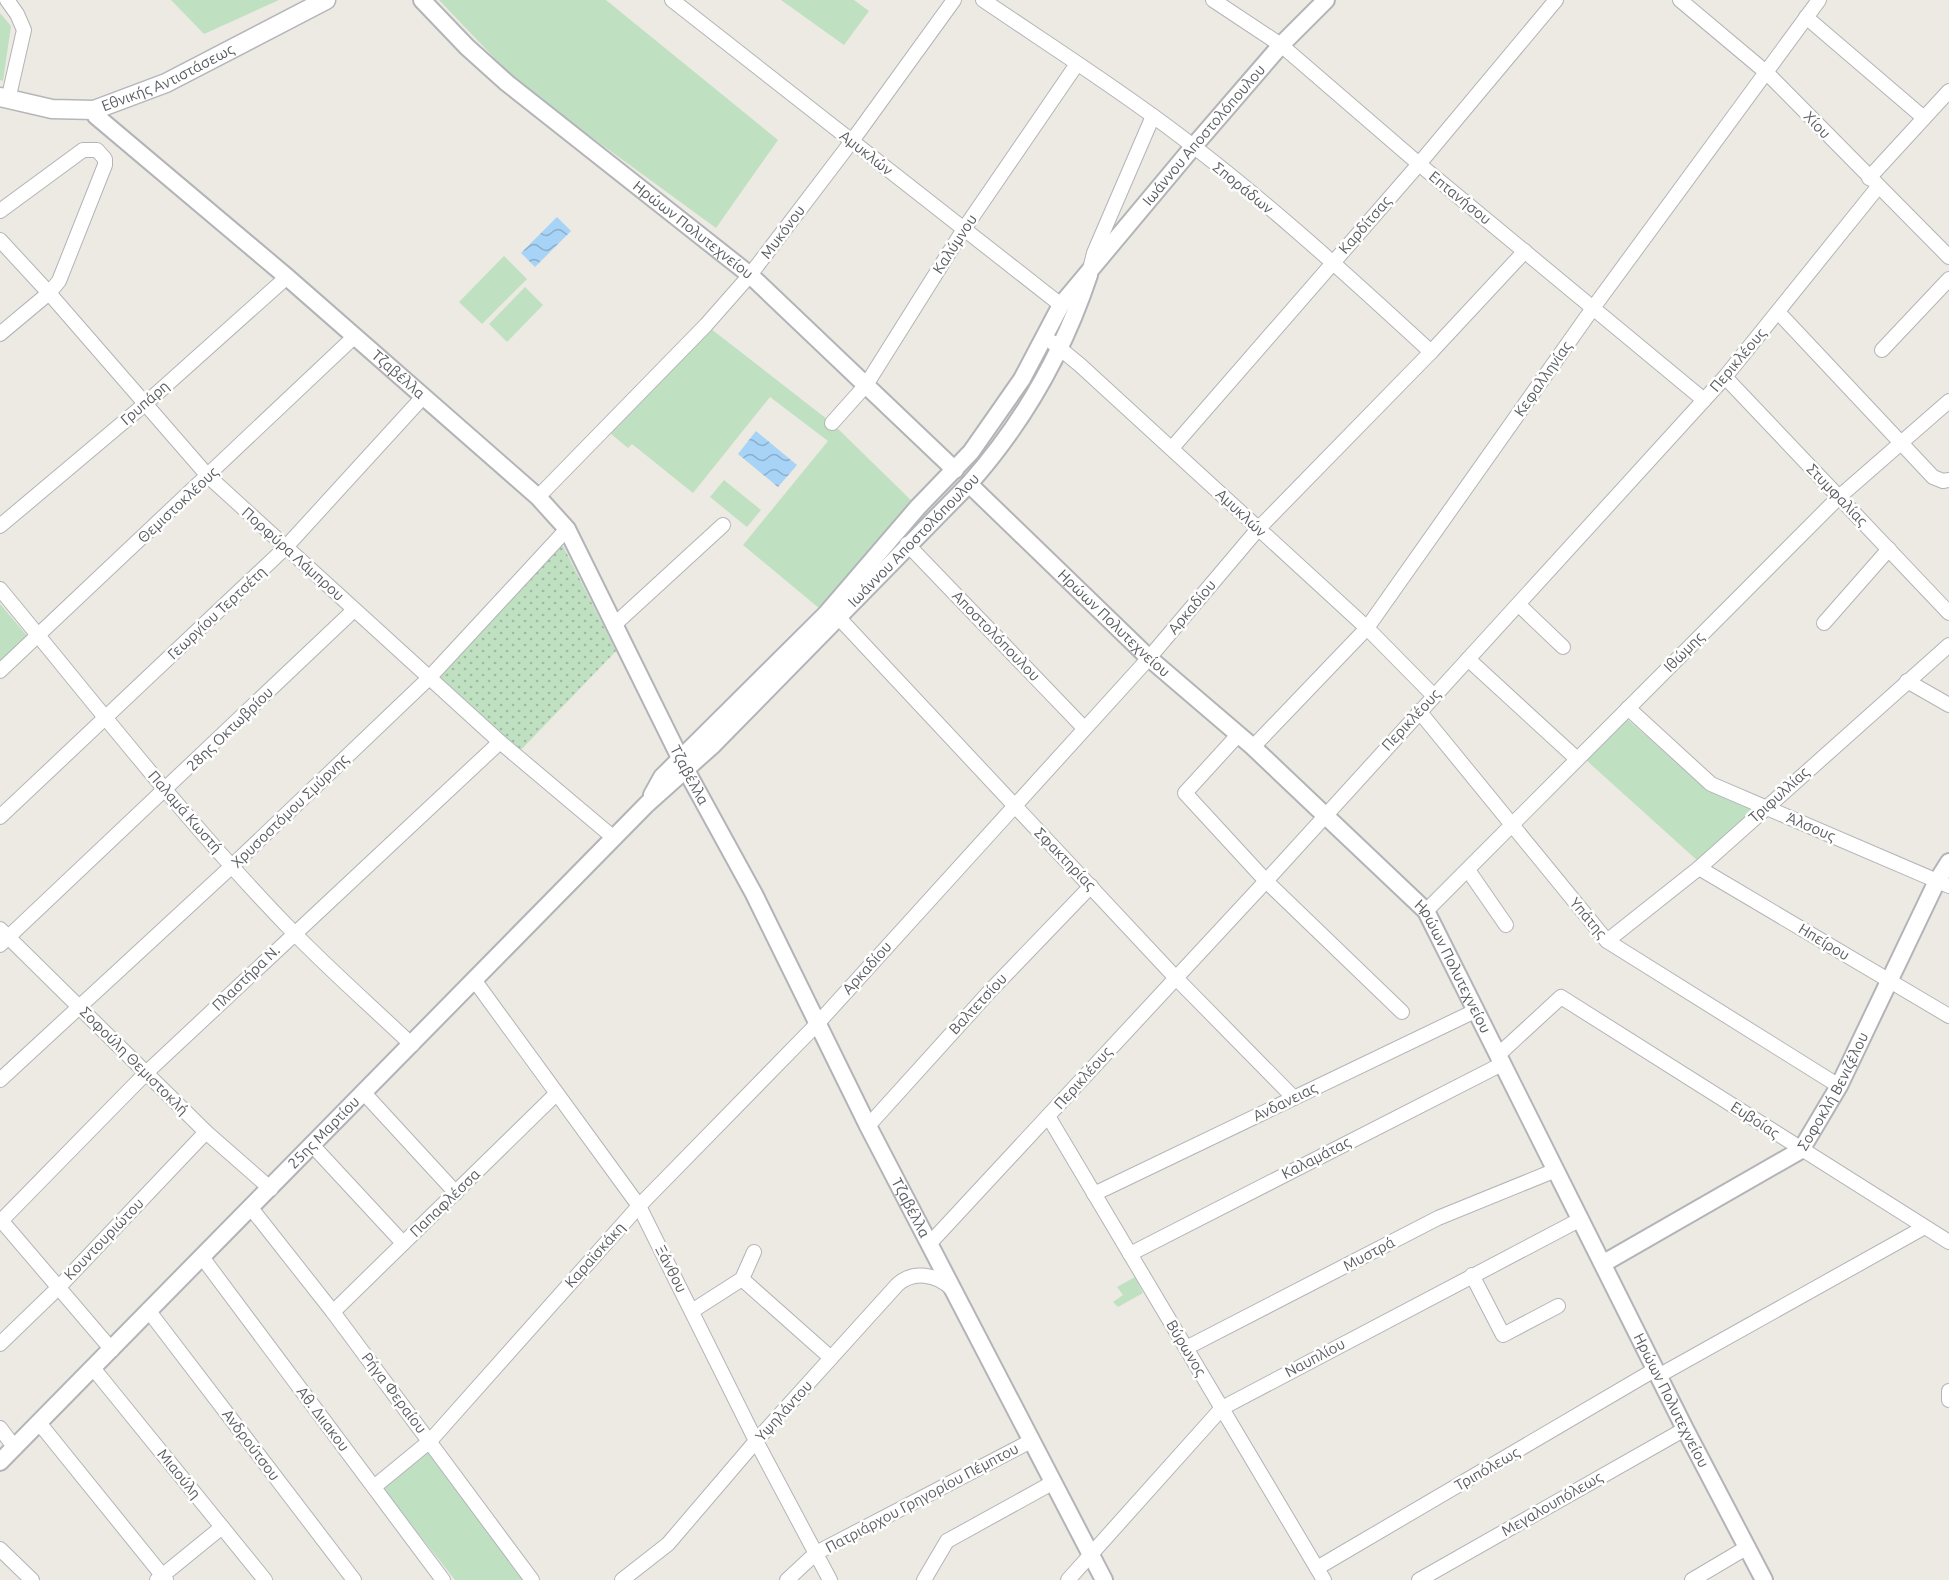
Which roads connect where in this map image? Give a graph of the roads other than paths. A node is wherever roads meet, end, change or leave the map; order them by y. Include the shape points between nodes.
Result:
1 (7, 0) edge
2 (326, 0) edge
3 (422, 0) edge
4 (672, 0) edge
5 (954, 0) edge
6 (983, 0) edge
7 (1214, 0) edge
8 (1326, 0) edge
9 (1556, 0) edge
10 (1680, 0) edge
11 (1703, 0) edge
12 (1819, 0) edge
13 (1693, 12) junction
14 (1806, 17) junction
15 (1281, 45) junction
16 (1077, 64) junction
17 (1767, 73) junction
18 (1949, 91) edge
19 (4, 98) edge
20 (94, 111) junction
21 (1153, 116) junction
22 (1924, 118) junction
23 (852, 141) junction
24 (1193, 147) junction
25 (1419, 164) junction
26 (1874, 183) junction
27 (0, 211) edge
28 (964, 229) junction
29 (0, 240) edge
30 (1525, 251) junction
31 (1949, 257) edge
32 (1333, 262) junction
33 (750, 275) junction
34 (1089, 275) junction
35 (287, 277) junction
36 (1949, 279) edge
37 (49, 293) junction
38 (1061, 305) junction
39 (1593, 308) junction
40 (1778, 312) junction
41 (0, 334) edge
42 (1044, 336) junction
43 (354, 337) junction
44 (1061, 349) junction
45 (1882, 350) dead end
46 (1431, 352) junction
47 (1725, 377) junction
48 (866, 385) junction
49 (422, 398) junction
50 (1704, 400) junction
51 (1949, 401) edge
52 (146, 404) junction
53 (832, 423) dead end
54 (1902, 444) junction
55 (1172, 448) junction
56 (955, 470) junction
57 (208, 476) junction
58 (1949, 480) edge
59 (969, 484) junction
60 (538, 497) junction
61 (1839, 497) junction
62 (723, 525) dead end
63 (0, 526) edge
64 (567, 529) junction
65 (1258, 529) junction
66 (907, 544) junction
67 (285, 548) junction
68 (1889, 549) junction
69 (0, 589) edge
70 (1518, 605) junction
71 (354, 610) junction
72 (1949, 613) edge
73 (838, 618) junction
74 (1824, 623) dead end
75 (615, 624) junction
76 (1367, 628) junction
77 (38, 635) junction
78 (1949, 645) edge
79 (1563, 647) dead end
80 (1149, 658) junction
81 (1468, 659) junction
82 (0, 671) edge
83 (429, 678) junction
84 (1907, 681) junction
85 (1433, 695) junction
86 (1949, 705) edge
87 (1628, 708) junction
88 (1419, 711) junction
89 (105, 717) junction
90 (1084, 728) junction
91 (1238, 735) junction
92 (500, 742) junction
93 (1253, 747) junction
94 (1577, 759) junction
95 (684, 764) junction
96 (166, 791) junction
97 (1013, 805) junction
98 (1764, 808) junction
99 (1324, 816) junction
100 (0, 817) edge
101 (1514, 824) junction
102 (614, 838) junction
103 (1949, 862) edge
104 (232, 866) junction
105 (1699, 868) junction
106 (1468, 870) junction
107 (1266, 881) junction
108 (1943, 884) edge
109 (1091, 886) junction
110 (1426, 911) junction
111 (1506, 925) dead end
112 (294, 932) junction
113 (3, 937) edge
114 (1607, 941) junction
115 (1175, 977) junction
116 (475, 981) junction
117 (1890, 982) junction
118 (79, 1007) junction
119 (1475, 1011) junction
120 (1402, 1012) dead end
121 (1949, 1016) edge
122 (818, 1023) junction
123 (412, 1045) junction
124 (1500, 1059) junction
125 (146, 1074) junction
126 (0, 1080) edge
127 (1839, 1086) junction
128 (364, 1093) junction
129 (556, 1094) junction
130 (1294, 1098) junction
131 (1048, 1116) junction
132 (868, 1126) junction
133 (206, 1132) junction
134 (313, 1146) junction
135 (1801, 1149) junction
136 (1556, 1170) junction
137 (271, 1189) junction
138 (456, 1193) junction
139 (1095, 1194) junction
140 (639, 1206) junction
141 (251, 1208) junction
142 (1581, 1219) junction
143 (1, 1220) edge
144 (1923, 1228) junction
145 (931, 1242) junction
146 (1949, 1242) edge
147 (404, 1244) junction
148 (754, 1252) dead end
149 (1130, 1254) junction
150 (202, 1257) junction
151 (1604, 1263) junction
152 (1472, 1275) junction
153 (742, 1279) junction
154 (58, 1288) junction
155 (954, 1292) junction
156 (1558, 1306) dead end
157 (148, 1310) junction
158 (692, 1311) junction
159 (333, 1312) junction
160 (0, 1344) edge
161 (1186, 1348) junction
162 (112, 1350) junction
163 (831, 1358) junction
164 (93, 1368) junction
165 (1658, 1372) junction
166 (1222, 1408) junction
167 (39, 1424) junction
168 (0, 1428) edge
169 (1685, 1429) junction
170 (1030, 1440) junction
171 (430, 1441) junction
172 (756, 1441) junction
173 (15, 1448) junction
174 (0, 1462) edge
175 (1052, 1483) junction
176 (374, 1487) junction
177 (222, 1527) junction
178 (1746, 1548) junction
179 (0, 1549) edge
180 (816, 1553) junction
181 (1091, 1553) junction
182 (1320, 1574) edge
183 (162, 1578) edge
184 (32, 1580) edge
185 (265, 1580) edge
186 (354, 1580) edge
187 (443, 1580) edge
188 (532, 1580) edge
189 (622, 1580) edge
190 (787, 1580) edge
191 (830, 1580) edge
192 (924, 1580) edge
193 (1068, 1580) edge
194 (1104, 1580) edge
195 (1419, 1580) edge
196 (1692, 1580) edge
197 (1764, 1580) edge

1 - 19 street via 24,30
2 - 20 main road, Εθνικής Αντιστάσεως via 166,83
3 - 33 street, Ηρώων Πολυτεχνείου via 507,83
4 - 23 street, Αμυκλών
5 - 23 street, Μυκόνου
6 - 16 street, Σποράδων
7 - 15 street, Επτανήσου
8 - 15 street, Ιωάννου Αποστολόπουλου
9 - 25 street, Καρδίτσας
10 - 13 street, Χίου
11 - 13 street
12 - 14 street, Κεφαλληνίας
13 - 17 street, Χίου
14 - 17 street, Κεφαλληνίας
14 - 22 street
15 - 24 street, Ιωάννου Αποστολόπουλου
15 - 25 street, Επτανήσου
16 - 21 street, Σποράδων
16 - 28 street, Καλύμνου
17 - 26 street, Χίου
17 - 39 street, Κεφαλληνίας
18 - 22 street, Περικλέους
19 - 20 main road, Εθνικής Αντιστάσεως via 59,110
20 - 35 street, Τζαβέλλα
21 - 24 street, Σποράδων
21 - 34 street via 1094,253
22 - 26 street, Περικλέους
23 - 28 street, Αμυκλών
23 - 33 street, Μυκόνου
24 - 32 street, Σποράδων
24 - 34 street, Ιωάννου Αποστολόπουλου
25 - 30 street, Επτανήσου
25 - 32 street, Καρδίτσας
26 - 31 street, Χίου
26 - 40 street, Περικλέους
27 - 37 street via 83,150 97,150 105,159 69,262
28 - 38 street, Αμυκλών
28 - 48 street, Καλύμνου
29 - 37 street, Πορφύρα Λάμπρου
30 - 39 street, Επτανήσου
30 - 46 street, Αρκαδίου
32 - 46 street, Σποράδων
32 - 55 street, Καρδίτσας
33 - 48 street, Ηρώων Πολυτεχνείου
33 - 60 street, Μυκόνου
34 - 38 street, Ιωάννου Αποστολόπουλου
34 - 44 street, Ιωάννου Αποστολόπουλου
35 - 43 street, Τζαβέλλα
35 - 52 street, Γρυπάρη
36 - 45 street
37 - 41 street
37 - 52 street, Πορφύρα Λάμπρου
38 - 42 street, Ιωάννου Αποστολόπουλου
39 - 50 street, Επτανήσου
39 - 76 street, Κεφαλληνίας
40 - 47 street, Περικλέους
40 - 54 street
42 - 44 street, Αμυκλών
42 - 56 street, Ιωάννου Αποστολόπουλου via 1016,389
43 - 49 street, Τζαβέλλα
43 - 57 street, Θεμιστοκλέους
44 - 55 street, Αμυκλών
44 - 59 street, Ιωάννου Αποστολόπουλου via 1029,406
46 - 65 street, Αρκαδίου
47 - 50 street, Περικλέους
47 - 61 street, Στυμφαλίας
48 - 53 street, Καλύμνου
48 - 56 street, Ηρώων Πολυτεχνείου
49 - 60 street, Τζαβέλλα
49 - 67 street, Γεωργίου Τερτσέτη
50 - 70 street, Περικλέους
51 - 54 street, Ιθώμης
52 - 57 street, Πορφύρα Λάμπρου
52 - 63 street, Γρυπάρη
54 - 58 street via 1933,477
54 - 61 street, Ιθώμης
55 - 65 street, Αμυκλών
56 - 95 street, Ιωάννου Αποστολόπουλου
57 - 67 street, Πορφύρα Λάμπρου
57 - 77 street, Θεμιστοκλέους
59 - 66 street, Ιωάννου Αποστολόπουλου
59 - 80 street, Ηρώων Πολυτεχνείου
60 - 64 street, Τζαβέλλα
61 - 68 street, Στυμφαλίας
61 - 87 street, Ιθώμης
62 - 75 street
64 - 75 street, Τζαβέλλα
64 - 83 street, Χρυσοστόμου Σμύρνης
65 - 76 street, Αμυκλών
65 - 80 street, Αρκαδίου
66 - 73 street, Ιωάννου Αποστολόπουλου
66 - 90 street, Αποστολόπουλου
67 - 71 street, Πορφύρα Λάμπρου
67 - 89 street, Γεωργίου Τερτσέτη
68 - 72 street, Στυμφαλίας
68 - 74 street
69 - 77 street, Παλαμά Κωστή
70 - 79 street
70 - 81 street, Περικλέους
71 - 83 street, Πορφύρα Λάμπρου
71 - 96 street, 28ης Οκτωβρίου
73 - 95 street, Ιωάννου Αποστολόπουλου
73 - 97 street, Σφακτηρίας
75 - 95 street, Τζαβέλλα
76 - 85 street, Αμυκλών
76 - 93 street, Κεφαλληνίας
77 - 82 street, Θεμιστοκλέους
77 - 89 street, Παλαμά Κωστή
78 - 84 street, Τριφυλλίας
80 - 90 street, Αρκαδίου
80 - 91 street, Ηρώων Πολυτεχνείου
81 - 85 street, Περικλέους
81 - 94 street
83 - 92 street, Πορφύρα Λάμπρου
83 - 104 street, Χρυσοστόμου Σμύρνης
84 - 86 street
84 - 98 street, Τριφυλλίας
85 - 88 street, Περικλέους
87 - 94 street, Ιθώμης
87 - 98 street, Άλσους via 1711,784
88 - 99 street, Περικλέους
88 - 101 street, Υπάτης
89 - 96 street, Παλαμά Κωστή
89 - 100 street, Γεωργίου Τερτσέτη
90 - 97 street, Αρκαδίου
91 - 93 street, Ηρώων Πολυτεχνείου
91 - 107 street via 1185,793
92 - 102 street, Πορφύρα Λάμπρου
92 - 112 street, Πλαστήρα Ν.
93 - 99 street, Ηρώων Πολυτεχνείου
94 - 101 street, Ιθώμης
95 - 102 street, 25ης Μαρτίου via 662,777 647,804
95 - 122 street, Τζαβέλλα
96 - 104 street, Παλαμά Κωστή
96 - 113 street, 28ης Οκτωβρίου
97 - 109 street, Σφακτηρίας
97 - 122 street, Αρκαδίου
98 - 105 street, Τριφυλλίας
98 - 108 street, Άλσους
99 - 107 street, Περικλέους
99 - 110 street, Ηρώων Πολυτεχνείου
101 - 106 street, Ιθώμης
101 - 114 street, Υπάτης
102 - 116 street, 25ης Μαρτίου
103 - 108 street, Σοφοκλή Βενιζέλου
104 - 112 street, Παλαμά Κωστή
104 - 118 street, Χρυσοστόμου Σμύρνης
105 - 114 street, Τριφυλλίας
105 - 117 street, Ηπείρου
106 - 110 street, Ιθώμης
106 - 111 street
107 - 115 street, Περικλέους
107 - 120 street
108 - 117 street, Σοφοκλή Βενιζέλου
109 - 115 street, Σφακτηρίας
109 - 132 street, Βαλτετσίου
110 - 119 street, Ηρώων Πολυτεχνείου
112 - 123 street, Παλαμά Κωστή
112 - 125 street, Πλαστήρα Ν.
113 - 118 street, Σοφούλη Θεμιστοκλή
114 - 127 street, Υπάτης
115 - 130 street, Σφακτηρίας
115 - 131 street, Περικλέους
116 - 123 street, 25ης Μαρτίου
116 - 129 street, Ξάνθου
117 - 121 street, Ηπείρου
117 - 127 street, Σοφοκλή Βενιζέλου
118 - 125 street, Σοφούλη Θεμιστοκλή
118 - 126 street, Χρυσοστόμου Σμύρνης
119 - 124 street, Ηρώων Πολυτεχνείου
119 - 130 street, Ανδανειας
122 - 132 street, Τζαβέλλα
122 - 140 street, Καραϊσκάκη
123 - 128 street, 25ης Μαρτίου
124 - 135 street, Ευβοίας via 1561,997
124 - 136 street, Ηρώων Πολυτεχνείου
124 - 149 street, Καλαμάτας
125 - 133 street, Σοφούλη Θεμιστοκλή
125 - 143 street, Πλαστήρα Ν.
127 - 135 street, Σοφοκλή Βενιζέλου
128 - 134 street, 25ης Μαρτίου
128 - 138 street
129 - 138 street, Παπαφλέσσα
129 - 140 street, Ξάνθου
130 - 139 street, Ανδανειας
131 - 139 street, Βύρωνος
131 - 145 street, Περικλέους
132 - 145 street, Τζαβέλλα
133 - 137 street, Σοφούλη Θεμιστοκλή
133 - 154 street, Κουντουριώτου
134 - 137 street, 25ης Μαρτίου
134 - 147 street
135 - 144 street, Ευβοίας
135 - 151 street, Σοφοκλή Βενιζέλου
136 - 142 street, Ηρώων Πολυτεχνείου
136 - 161 street, Μυστρά via 1438,1218
137 - 141 street, 25ης Μαρτίου
138 - 147 street, Παπαφλέσσα
139 - 149 street, Βύρωνος
140 - 158 street, Ξάνθου
140 - 171 street, Καραϊσκάκη
141 - 150 street, 25ης Μαρτίου
141 - 159 street, Ρήγα Φεραίου
142 - 151 street, Ηρώων Πολυτεχνείου
142 - 152 street, Ναυπλίου
143 - 154 street
144 - 146 street, Ευβοίας
144 - 165 street, Τριπόλεως
145 - 155 street, Τζαβέλλα
147 - 159 street, Παπαφλέσσα
148 - 153 street
149 - 161 street, Βύρωνος
150 - 157 street, 25ης Μαρτίου
150 - 176 street, Αθ. Διιακου
151 - 165 street, Ηρώων Πολυτεχνείου
152 - 156 street via 1503,1335
152 - 166 street, Ναυπλίου
153 - 158 street
153 - 163 street
154 - 160 street, Κουντουριώτου
154 - 162 street
155 - 163 street, Υψηλάντου via 938,1278 903,1279
155 - 170 street, Τζαβέλλα
157 - 162 street, 25ης Μαρτίου
157 - 186 street, Ανδρούτσου
158 - 172 street, Ξάνθου
159 - 171 street, Ρήγα Φεραίου
161 - 166 street, Βύρωνος
162 - 164 street, 25ης Μαρτίου
163 - 172 street, Υψηλάντου
164 - 167 street, 25ης Μαρτίου
164 - 177 street, Μιαούλη
165 - 169 street, Ηρώων Πολυτεχνείου
165 - 182 street, Τριπόλεως
166 - 181 street, Ναυπλίου
166 - 182 street, Βύρωνος
167 - 173 street, 25ης Μαρτίου
167 - 183 street
168 - 173 street
169 - 178 street, Ηρώων Πολυτεχνείου
169 - 195 street, Μεγαλουπόλεως
170 - 175 street, Τζαβέλλα
170 - 180 street, Πατριάρχου Γρηγορίου Πέμπτου
171 - 176 street, Καραϊσκάκη
171 - 188 street, Ρήγα Φεραίου
172 - 180 street, Ξάνθου
172 - 189 street, Υψηλάντου via 668,1544
173 - 174 street, 25ης Μαρτίου
175 - 181 street, Τζαβέλλα
175 - 192 street via 947,1541
176 - 187 street, Αθ. Διιακου
177 - 183 street
177 - 185 street, Μιαούλη
178 - 196 street
178 - 197 street, Ηρώων Πολυτεχνείου
179 - 184 street
180 - 190 street, Πατριάρχου Γρηγορίου Πέμπτου
180 - 191 street, Ξάνθου
181 - 193 street, Ναυπλίου
181 - 194 street, Τζαβέλλα

